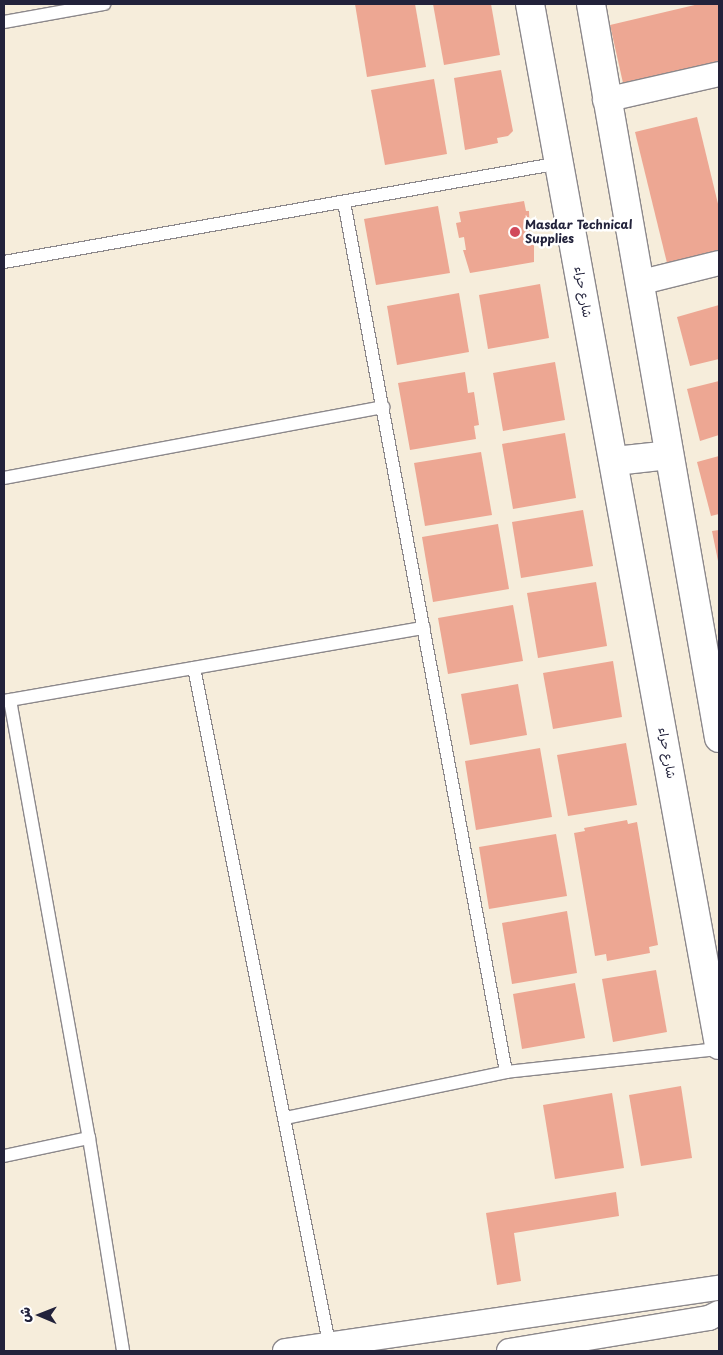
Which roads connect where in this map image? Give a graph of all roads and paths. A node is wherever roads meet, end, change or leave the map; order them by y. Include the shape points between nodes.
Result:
1 (104, 4) edge
2 (530, 4) edge
3 (590, 4) edge
4 (4, 22) edge
5 (719, 74) edge
6 (605, 100) junction
7 (560, 164) junction
8 (344, 202) junction
9 (4, 262) edge
10 (719, 263) edge
11 (638, 283) junction
12 (383, 407) junction
13 (669, 455) junction
14 (615, 462) junction
15 (4, 478) edge
16 (424, 628) junction
17 (194, 668) junction
18 (7, 701) edge
19 (719, 738) edge
20 (719, 1045) edge
21 (719, 1049) edge
22 (506, 1072) junction
23 (286, 1118) junction
24 (89, 1138) junction
25 (4, 1156) edge
26 (719, 1288) edge
27 (719, 1313) edge
28 (329, 1343) junction
29 (124, 1351) edge
30 (285, 1351) edge
31 (508, 1351) edge

1 - 4 lane
2 - 7 main road, شارع حراء
3 - 6 main road
5 - 6 street
6 - 11 main road
7 - 8 lane
7 - 14 main road, شارع حراء
8 - 9 lane
8 - 12 lane
10 - 11 street
11 - 13 main road
12 - 15 lane
12 - 16 lane
13 - 14 main road
13 - 19 main road
14 - 20 main road, شارع حراء
16 - 17 lane
16 - 22 lane
17 - 18 lane
17 - 23 lane
18 - 24 lane
21 - 22 lane
22 - 23 lane
23 - 28 lane
24 - 25 lane
24 - 29 lane
26 - 28 street
27 - 31 street via 709,1318
28 - 30 street

